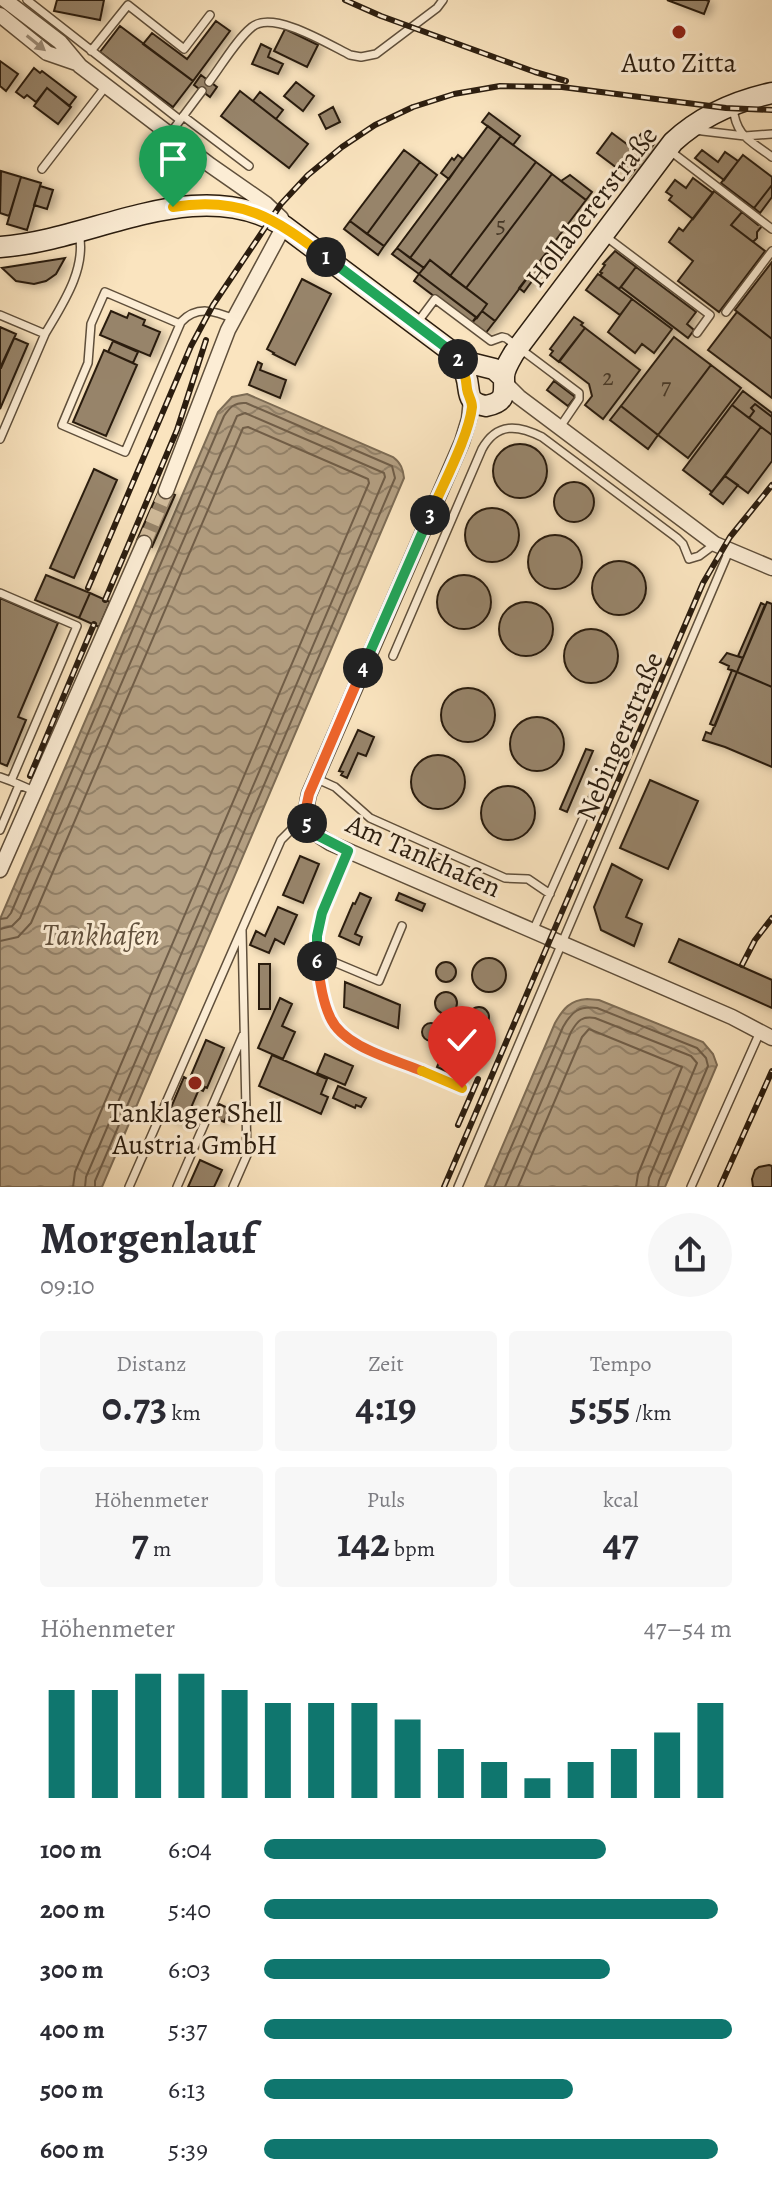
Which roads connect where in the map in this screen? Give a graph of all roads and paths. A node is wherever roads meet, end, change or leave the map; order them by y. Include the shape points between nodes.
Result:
1 (5, 0) edge
2 (27, 0) edge
3 (443, 0) edge
4 (0, 15) edge
5 (210, 15) dead end
6 (91, 51) junction
7 (76, 63) junction
8 (209, 82) dead end
9 (106, 86) junction
10 (202, 91) dead end
11 (772, 93) edge
12 (733, 105) junction
13 (182, 118) junction
14 (687, 130) junction
15 (772, 134) edge
16 (169, 135) junction
17 (745, 136) junction
18 (667, 149) junction
19 (772, 157) edge
20 (249, 166) dead end
21 (42, 169) dead end
22 (277, 222) junction
23 (772, 229) edge
24 (79, 232) junction
25 (603, 234) junction
26 (0, 247) edge
27 (772, 251) edge
28 (726, 312) dead end
29 (0, 315) edge
30 (234, 319) junction
31 (180, 324) junction
32 (416, 324) junction
33 (697, 333) dead end
34 (45, 334) junction
35 (516, 350) junction
36 (493, 386) junction
37 (560, 427) junction
38 (0, 439) edge
39 (462, 442) junction
40 (166, 491) tunnel mouth
41 (144, 543) tunnel mouth
42 (722, 548) junction
43 (772, 568) edge
44 (0, 593) edge
45 (393, 656) dead end
46 (0, 777) edge
47 (315, 778) junction
48 (15, 783) junction
49 (34, 791) junction
50 (594, 794) dead end
51 (306, 822) junction
52 (0, 830) edge
53 (348, 851) junction
54 (0, 870) edge
55 (550, 894) junction
56 (402, 926) dead end
57 (242, 928) junction
58 (533, 931) junction
59 (561, 943) junction
60 (317, 955) junction
61 (244, 1033) junction
62 (766, 1035) edge
63 (462, 1088) dead end
64 (129, 1187) edge
65 (177, 1187) edge
66 (233, 1187) edge
67 (458, 1187) edge
68 (691, 1187) edge

1 - 7 street via 60,42
2 - 6 lane
3 - 8 lane via 376,54 361,57 279,22 264,21 253,26
4 -> 7 street via 47,53
5 - 6 lane via 184,49 128,5
6 - 13 lane
7 - 9 street
9 - 16 street
9 - 21 lane
10 - 13 lane
11 - 12 street, Hollabererstraße
12 - 14 street, Hollabererstraße
12 - 17 lane via 737,127
13 - 16 lane
13 - 20 lane
14 - 17 lane
14 - 18 street, Hollabererstraße
15 - 17 lane
16 - 22 street via 266,204 281,218
17 - 19 lane
18 - 23 lane
18 - 25 street, Hollabererstraße
22 - 24 street via 228,206 192,205
22 - 30 street
22 - 32 street
24 - 26 street
24 - 34 lane via 78,268
25 - 33 lane via 710,315
25 - 35 street, Hollabererstraße
27 - 28 lane
29 - 34 lane
30 - 31 lane via 198,311
30 - 40 street
31 - 31 lane via 125,452 62,425 88,363 91,324 105,292
32 - 35 lane via 435,299 491,341 506,338
32 - 36 street
34 - 38 lane
35 - 36 street, Hollabererstraße
35 - 37 lane via 579,393
36 - 37 street
36 - 39 street, Am Tankhafen
36 - 39 street, Am Tankhafen via 469,419
37 - 42 street
39 - 47 street, Am Tankhafen
41 - 49 street
42 - 43 street
42 - 45 lane via 689,559 677,538 542,437 526,429 501,430 482,449
42 - 59 lane, Nebingerstraße
44 - 48 lane via 77,626
46 - 48 lane
47 - 51 street, Am Tankhafen
47 - 55 lane via 335,787 370,818 505,878 528,879
48 - 49 lane
48 - 52 lane
49 - 54 street
50 - 55 lane
51 - 53 street, Am Tankhafen via 315,834
51 - 57 lane via 281,840
53 - 58 street, Am Tankhafen
53 - 60 lane via 322,913
55 - 58 lane
56 - 60 lane via 379,981
57 - 61 lane
57 - 64 lane
58 - 59 street, Am Tankhafen
59 - 62 street, Am Tankhafen
59 - 67 lane, Nebingerstraße
60 - 63 lane via 323,995 338,1031 348,1040
61 - 65 lane
61 - 66 lane via 247,1155
62 - 68 lane

